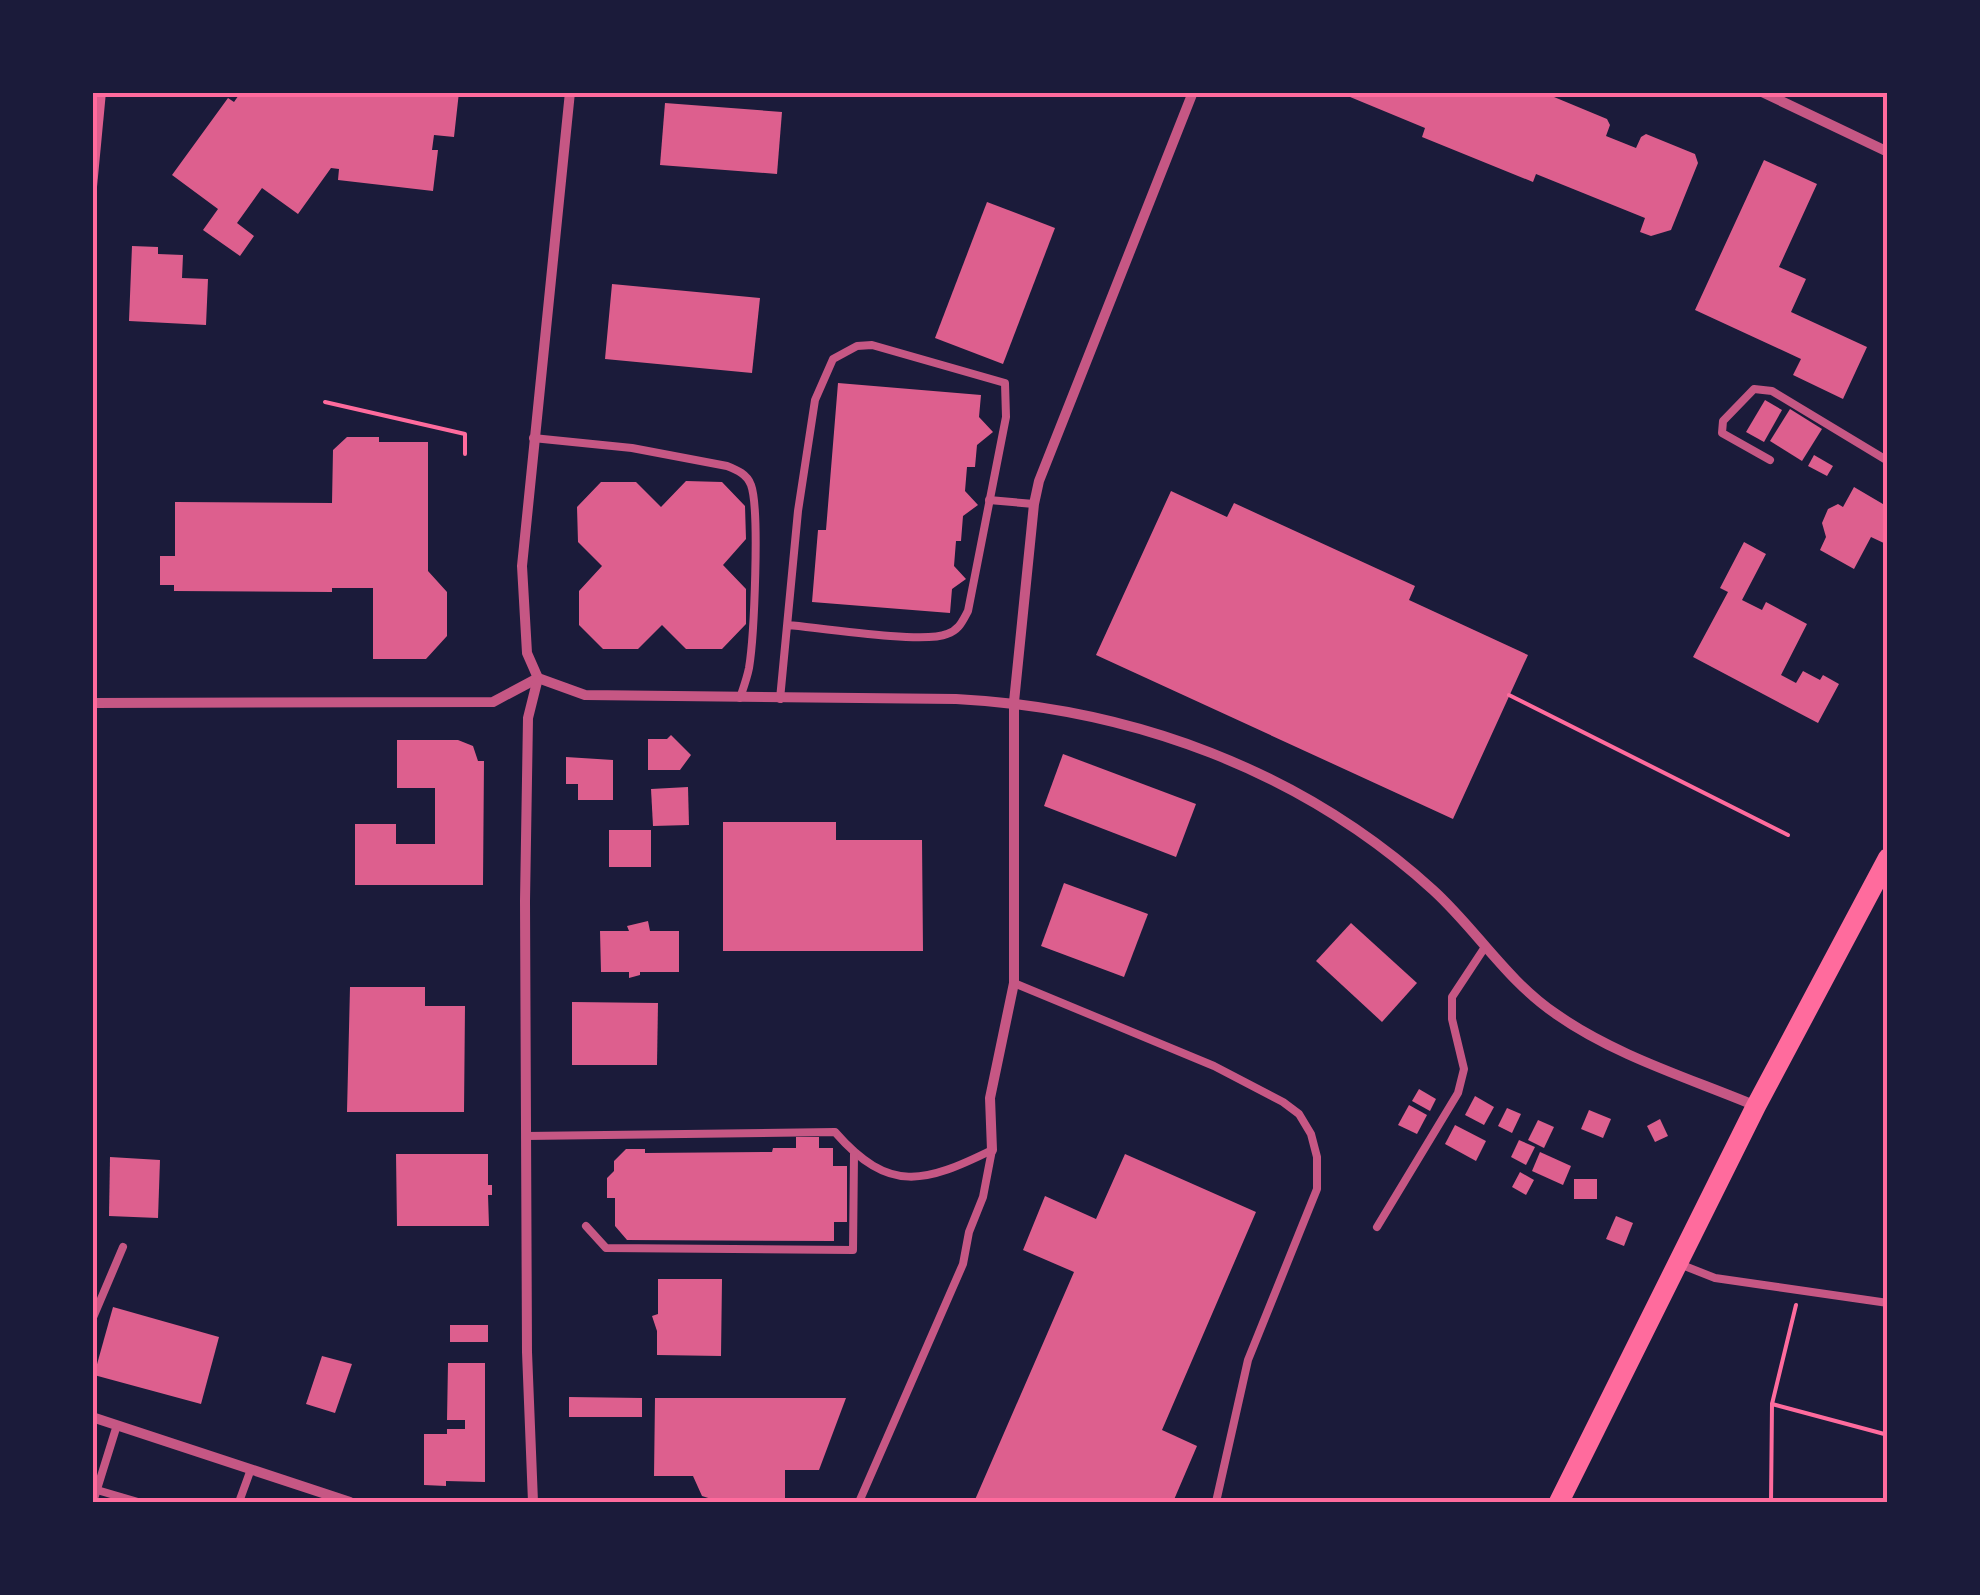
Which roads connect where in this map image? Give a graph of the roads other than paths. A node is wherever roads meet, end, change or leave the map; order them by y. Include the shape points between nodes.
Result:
1 (570, 92) edge
2 (1194, 92) edge
3 (1762, 92) edge
4 (1888, 152) edge
5 (533, 438) junction
6 (1770, 460) dead end
7 (1888, 461) edge
8 (990, 500) junction
9 (1034, 504) junction
10 (788, 625) junction
11 (538, 678) junction
12 (740, 698) junction
13 (780, 698) junction
14 (1014, 702) junction
15 (92, 703) edge
16 (1888, 858) edge
17 (1486, 946) junction
18 (1014, 983) junction
19 (1756, 1106) junction
20 (526, 1136) junction
21 (992, 1150) junction
22 (854, 1154) junction
23 (586, 1226) dead end
24 (1377, 1227) dead end
25 (123, 1247) dead end
26 (1678, 1264) junction
27 (1888, 1303) edge
28 (92, 1320) edge
29 (92, 1417) edge
30 (117, 1425) junction
31 (251, 1468) junction
32 (97, 1490) junction
33 (93, 1502) edge
34 (138, 1502) edge
35 (239, 1502) edge
36 (350, 1502) edge
37 (533, 1502) edge
38 (859, 1502) edge
39 (1216, 1502) edge
40 (1559, 1502) edge

1 - 5 street
2 - 9 street
3 - 4 street
5 - 11 street via 522,622
5 - 12 lane via 727,466 751,483 749,668
6 - 7 lane via 1722,433 1723,421 1754,389 1772,390
8 - 9 lane
8 - 10 lane via 968,611 953,632 929,638
8 - 10 lane via 1006,417 1005,383 872,345 842,351 832,358 815,400
9 - 14 street
10 - 13 lane
11 - 12 street via 585,695
11 - 15 street via 493,702
11 - 20 street via 528,718
12 - 13 street
13 - 14 street
14 - 17 street via 1116,720 1211,751 1299,792 1433,890
14 - 18 street
16 - 19 main road
17 - 19 street via 1531,994 1589,1035
17 - 24 lane via 1452,997 1464,1070 1458,1093
18 - 21 street via 990,1098
18 - 39 lane via 1214,1066 1283,1102 1312,1134 1317,1189 1248,1360
19 - 26 main road
20 - 22 lane via 835,1132
20 - 37 street
21 - 22 lane via 944,1174 908,1177
21 - 38 lane via 962,1264
22 - 23 lane via 853,1250 606,1248
25 - 28 lane
26 - 27 lane via 1715,1278
26 - 40 main road
29 - 30 street
30 - 31 street
30 - 32 lane
31 - 35 lane
31 - 36 street
32 - 33 lane
32 - 34 lane

